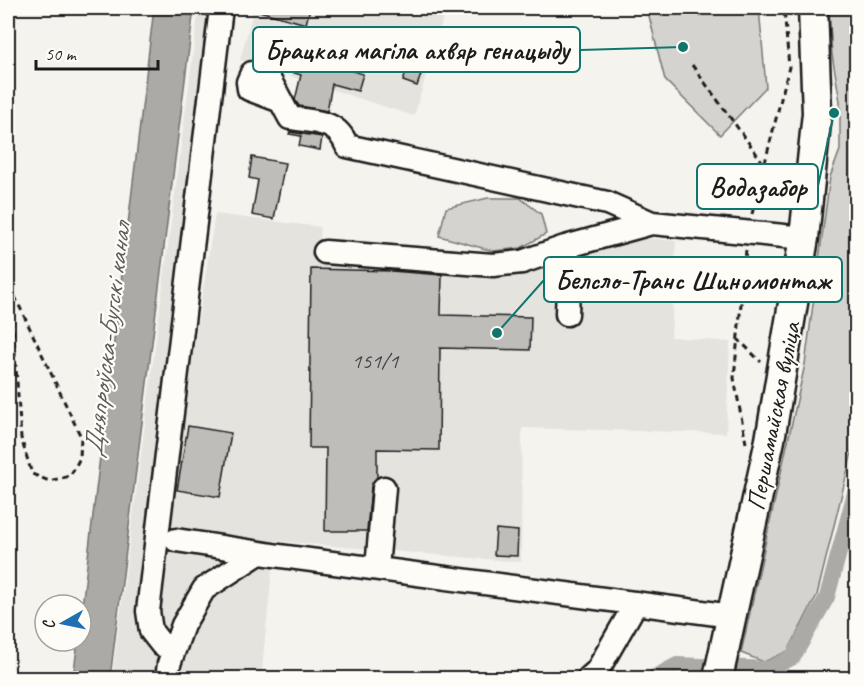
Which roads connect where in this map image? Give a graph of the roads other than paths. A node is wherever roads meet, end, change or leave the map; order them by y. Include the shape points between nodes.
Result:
1 (221, 8) edge
2 (813, 8) edge
3 (281, 101) dead end
4 (652, 223) junction
5 (804, 238) junction
6 (565, 247) junction
7 (325, 252) dead end
8 (567, 314) dead end
9 (384, 488) dead end
10 (176, 540) dead end
11 (259, 553) junction
12 (377, 568) junction
13 (636, 603) junction
14 (730, 627) junction
15 (176, 645) junction
16 (167, 678) edge
17 (589, 678) edge
18 (718, 678) edge

1 - 15 lane via 148,611 151,631 162,645
2 - 5 main road, Першамайская вуліца via 817,113
3 - 4 lane via 290,118 328,124 342,135 347,146 607,203
4 - 5 lane
4 - 6 lane
5 - 14 main road, Першамайская вуліца via 770,440
6 - 7 lane via 522,262 493,265
6 - 8 lane via 569,261
9 - 12 lane
10 - 11 lane
11 - 12 lane
11 - 15 lane via 204,589
12 - 13 lane
13 - 14 lane
13 - 17 lane via 597,671
14 - 18 main road, Першамайская вуліца
15 - 16 lane

